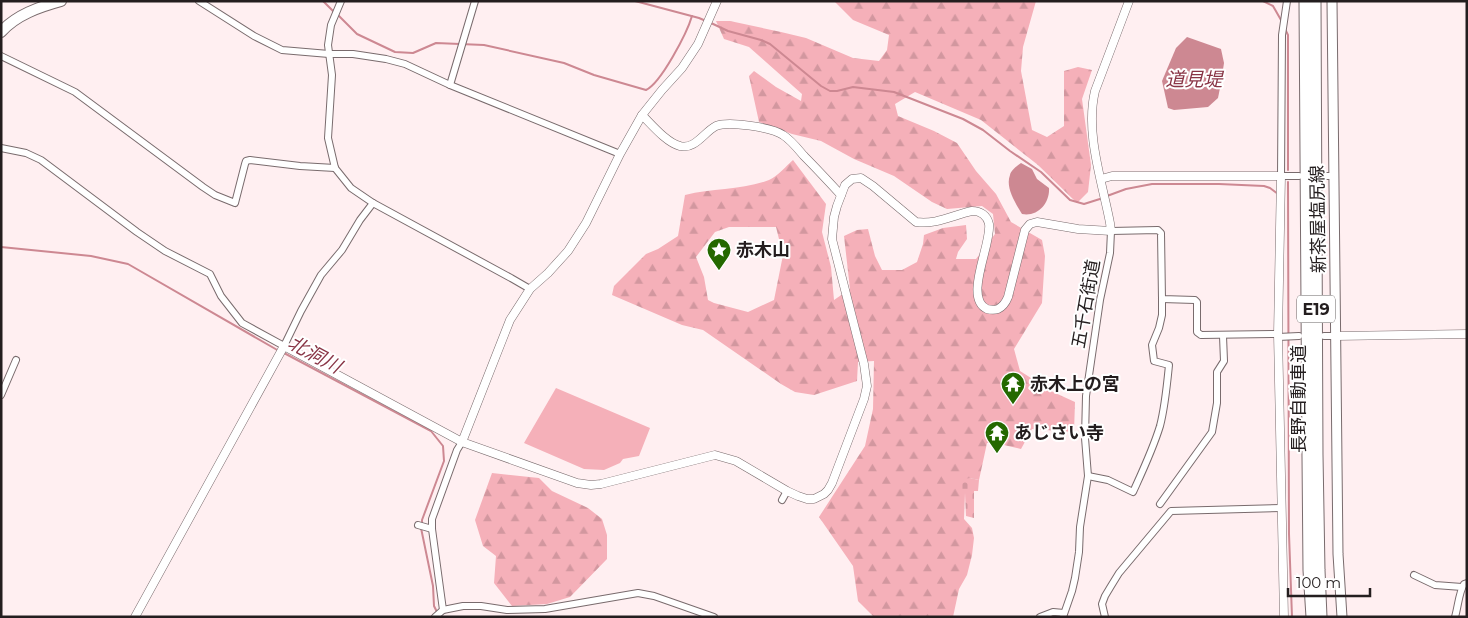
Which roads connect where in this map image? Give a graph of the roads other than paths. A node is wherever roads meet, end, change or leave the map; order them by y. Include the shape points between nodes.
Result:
1 (61, 1) edge
2 (199, 1) edge
3 (341, 1) edge
4 (475, 1) edge
5 (717, 1) edge
6 (1129, 1) edge
7 (1287, 1) edge
8 (1305, 1) edge
9 (1315, 1) edge
10 (1332, 1) edge
11 (46, 3) edge
12 (1, 32) edge
13 (329, 54) junction
14 (1, 56) edge
15 (450, 86) junction
16 (642, 115) junction
17 (1, 148) edge
18 (620, 154) junction
19 (335, 168) junction
20 (1281, 176) junction
21 (1299, 176) dead end
22 (1321, 176) dead end
23 (1333, 176) junction
24 (1101, 179) junction
25 (841, 195) junction
26 (373, 203) junction
27 (1111, 231) junction
28 (530, 289) junction
29 (1162, 299) junction
30 (1467, 334) edge
31 (1223, 336) junction
32 (1280, 336) junction
33 (1295, 336) dead end
34 (1324, 336) dead end
35 (1336, 336) junction
36 (284, 346) junction
37 (16, 360) dead end
38 (1, 395) edge
39 (462, 442) junction
40 (1088, 476) junction
41 (787, 491) junction
42 (782, 500) dead end
43 (1160, 504) dead end
44 (1281, 508) junction
45 (1414, 575) dead end
46 (1464, 585) edge
47 (444, 610) junction
48 (1063, 615) edge
49 (135, 617) edge
50 (435, 617) edge
51 (714, 617) edge
52 (1040, 617) edge
53 (1105, 617) edge
54 (1284, 617) edge
55 (1312, 617) edge
56 (1321, 617) edge
57 (1342, 617) edge
58 (1454, 617) edge

1 - 11 main road
2 - 13 street via 276,48
3 - 13 street via 331,25
4 - 15 street
5 - 16 street via 698,44
6 - 24 street, 五千石街道 via 1092,104 1092,125
7 - 20 street via 1283,30
8 - 55 highway, 長野自動車道 / E19
9 - 56 highway, 長野自動車道 / E19
10 - 23 main road, 新茶屋塩尻線
11 - 12 main road via 18,18
13 - 15 street via 386,58
13 - 19 street via 332,75 328,138
14 - 19 street via 75,92 185,175 224,199 236,203 246,161
15 - 18 street
16 - 18 street
16 - 25 street via 670,141 686,147 722,124 774,130 792,143
17 - 36 street via 41,160 137,232 210,274 220,296 242,323
18 - 28 street via 586,223 568,251
19 - 26 street via 350,188
20 - 21 street
20 - 24 street via 1112,176
20 - 32 street
22 - 23 street
23 - 35 main road, 新茶屋塩尻線
24 - 27 street, 五千石街道
25 - 27 street via 852,179 861,178 916,222 934,222 972,211 983,214 989,229 978,301 993,310 1006,302 1025,230 1030,224 1045,222
25 - 41 street via 832,239 864,364 864,399 828,490 814,499
26 - 28 street
26 - 36 street via 321,275
27 - 29 street via 1158,230 1161,233
27 - 40 street, 五千石街道 via 1086,396
28 - 39 street via 510,320
29 - 31 street via 1192,298 1197,302 1197,332
29 - 40 street via 1162,315 1152,345 1154,361 1169,365 1160,426 1146,462 1133,492 1108,480
30 - 35 street
31 - 32 street
31 - 43 street via 1224,362 1217,372 1217,403 1212,432
32 - 33 street
32 - 44 street
34 - 35 street
35 - 57 main road, 新茶屋塩尻線 via 1338,554
36 - 39 street
36 - 49 street
37 - 38 street
39 - 41 street via 577,483 591,485 715,455 736,461
39 - 47 street via 432,519 425,527
40 - 48 street, 五千石街道 via 1075,578
41 - 42 street
44 - 53 street via 1171,511 1104,596
44 - 54 street
45 - 46 street via 1435,585
46 - 58 street
47 - 50 street
47 - 51 street via 463,606 545,609 638,593
48 - 52 street via 1054,612

